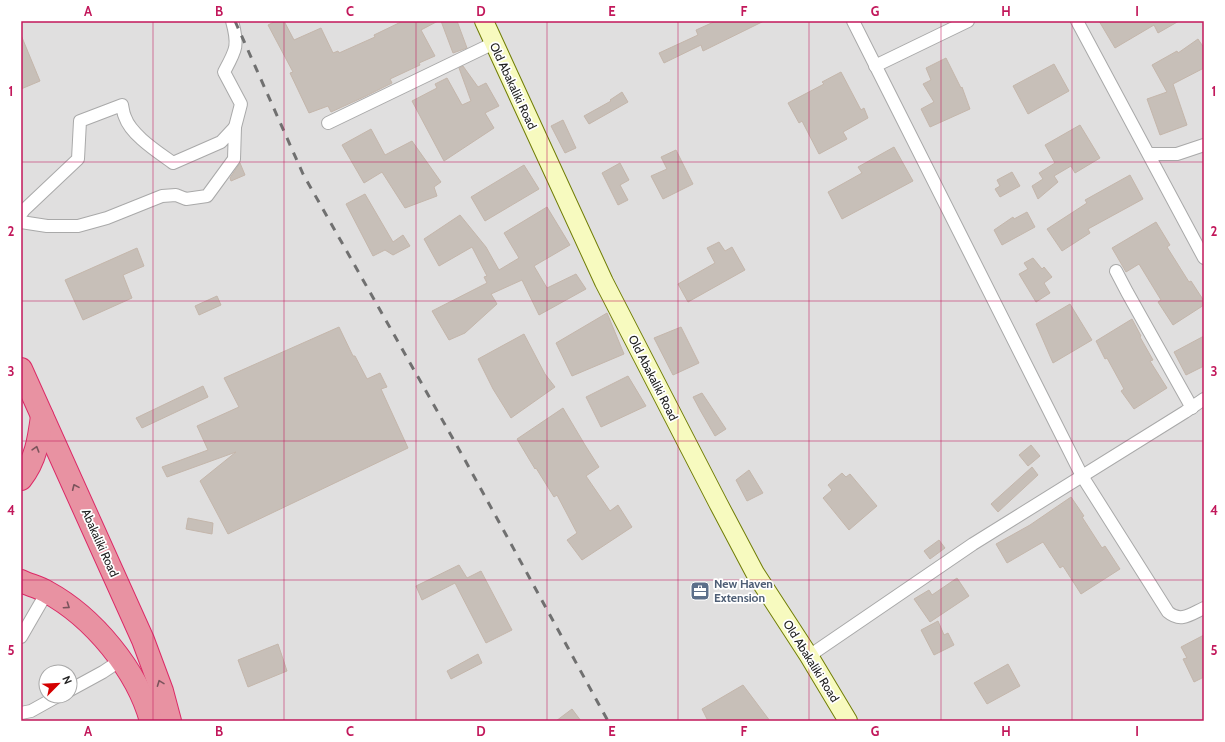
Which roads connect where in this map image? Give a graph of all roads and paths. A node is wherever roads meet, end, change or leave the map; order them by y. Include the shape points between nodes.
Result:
1 (232, 21) edge
2 (484, 21) edge
3 (852, 21) edge
4 (968, 21) edge
5 (1077, 21) edge
6 (494, 43) junction
7 (875, 66) junction
8 (328, 124) dead end
9 (235, 127) junction
10 (1204, 145) edge
11 (1149, 154) junction
12 (21, 214) edge
13 (21, 222) edge
14 (1204, 258) edge
15 (1116, 271) dead end
16 (21, 369) edge
17 (1204, 399) edge
18 (1192, 408) junction
19 (42, 416) junction
20 (1082, 476) junction
21 (21, 479) edge
22 (21, 581) edge
23 (47, 592) junction
24 (1204, 608) edge
25 (21, 637) edge
26 (809, 656) junction
27 (121, 660) junction
28 (78, 686) edge
29 (44, 704) edge
30 (21, 713) edge
31 (151, 721) edge
32 (170, 721) edge
33 (848, 721) edge

1 - 9 street via 236,34 235,51 224,72 241,104
2 - 6 main road, Old Abakaliki Road
3 - 7 street
4 - 7 street
5 - 11 street
6 - 8 street
6 - 26 main road, Old Abakaliki Road via 604,282 755,573
7 - 20 street
9 - 12 street via 222,142 173,163 130,127 122,105 80,121 78,159
9 - 13 street via 234,159 207,196 186,199 176,195 162,196 107,218 78,226 47,226
10 - 11 street via 1177,154
11 - 14 street
15 - 18 street
16 - 19 highway, Abakaliki Road
17 - 18 street
18 - 20 street
21 -> 19 highway via 32,461
32 -> 19 highway, Abakaliki Road via 143,640
20 - 24 street via 1168,612 1174,618 1182,618
20 - 26 street via 973,544
22 - 23 highway
23 - 25 street
23 -> 27 highway via 92,627
26 - 33 main road, Old Abakaliki Road
27 - 28 street
27 - 31 highway via 139,689
29 - 30 street

